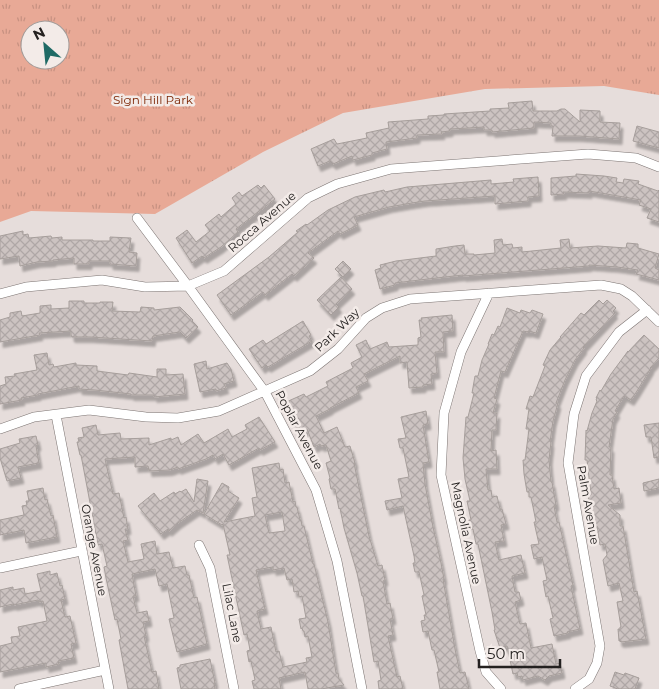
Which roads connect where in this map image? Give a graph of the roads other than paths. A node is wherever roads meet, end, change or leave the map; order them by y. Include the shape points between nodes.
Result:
1 (659, 167) edge
2 (137, 218) dead end
3 (188, 286) junction
4 (489, 293) junction
5 (0, 294) edge
6 (647, 310) junction
7 (659, 322) edge
8 (264, 392) junction
9 (56, 415) junction
10 (0, 429) edge
11 (199, 545) dead end
12 (81, 552) junction
13 (0, 568) edge
14 (105, 670) junction
15 (19, 689) edge
16 (109, 689) edge
17 (234, 689) edge
18 (362, 689) edge
19 (501, 689) edge
20 (575, 689) edge

1 - 3 street, Rocca Avenue via 636,158 588,154 391,169 337,184 308,198 224,271
2 - 3 street, Poplar Avenue
3 - 5 street, Rocca Avenue via 145,287 102,280 26,287
3 - 8 street, Poplar Avenue
4 - 6 street, Park Way via 601,285 621,289
4 - 8 street, Park Way via 410,299 382,308 366,318 338,349 310,371
4 - 19 street, Magnolia Avenue via 461,352 444,413 441,475 480,651 486,672
6 - 7 street, Park Way
6 - 20 street, Palm Avenue via 619,332 586,376 574,414 568,463 600,646 589,678
8 - 9 street, Park Way via 219,411 178,418 146,418 89,410
8 - 18 street, Poplar Avenue via 316,490 337,560
9 - 10 street, Park Way via 34,417
9 - 12 street, Orange Avenue
11 - 17 street, Lilac Lane via 210,568
12 - 13 street
12 - 14 street, Orange Avenue
14 - 15 street
14 - 16 street, Orange Avenue

